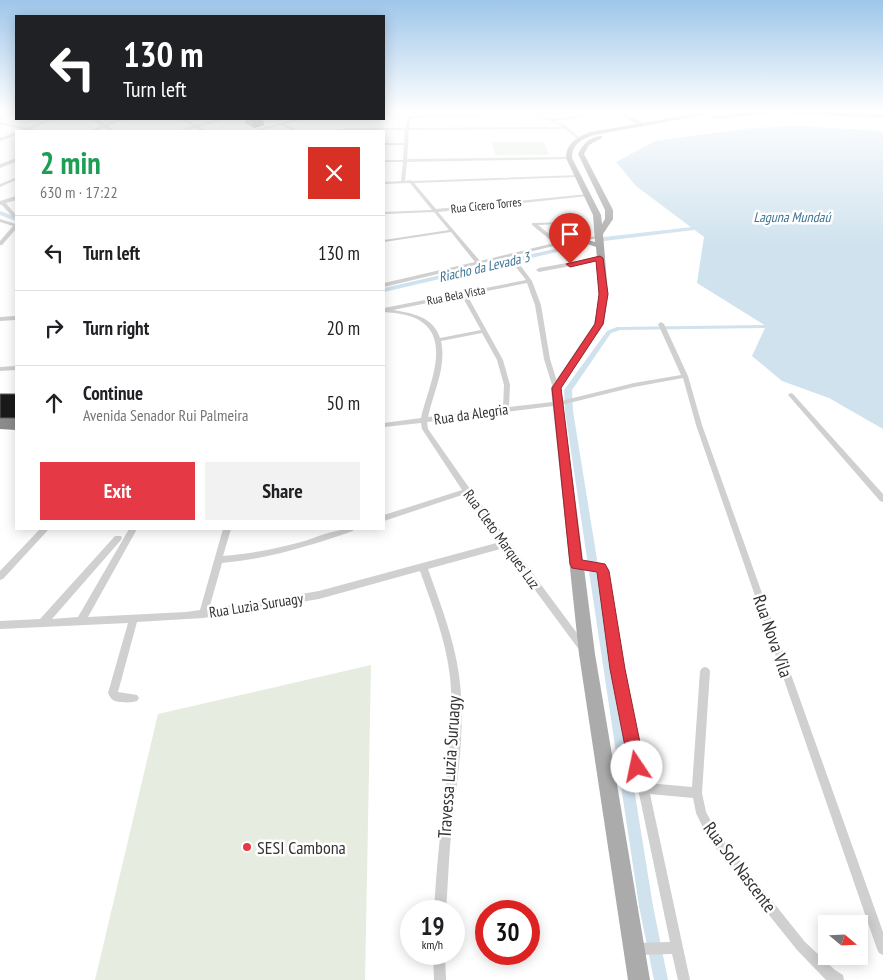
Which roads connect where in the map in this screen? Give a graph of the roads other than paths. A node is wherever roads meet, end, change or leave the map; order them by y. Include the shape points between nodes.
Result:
1 (404, 157) edge
2 (582, 157) edge
3 (569, 158) joint
4 (15, 160) edge
5 (404, 160) junction
6 (385, 161) edge
7 (0, 166) edge
8 (588, 169) junction
9 (575, 172) junction
10 (15, 179) edge
11 (410, 181) junction
12 (385, 182) edge
13 (403, 182) junction
14 (0, 186) edge
15 (588, 194) junction
16 (15, 198) edge
17 (2, 202) edge
18 (433, 211) junction
19 (385, 213) edge
20 (15, 216) edge
21 (0, 220) edge
22 (15, 226) edge
23 (15, 227) edge
24 (450, 230) junction
25 (598, 236) junction
26 (577, 240) junction
27 (385, 241) edge
28 (566, 242) junction
29 (0, 244) edge
30 (558, 244) junction
31 (600, 258) junction
32 (515, 262) dead end
33 (479, 263) junction
34 (539, 270) dead end
35 (528, 281) junction
36 (385, 285) edge
37 (464, 294) junction
38 (385, 310) edge
39 (385, 310) edge
40 (15, 318) edge
41 (0, 319) edge
42 (662, 326) dead end
43 (484, 331) junction
44 (439, 340) junction
45 (15, 368) edge
46 (0, 369) edge
47 (685, 376) junction
48 (556, 388) junction
49 (792, 395) dead end
50 (559, 403) junction
51 (506, 409) junction
52 (424, 421) junction
53 (385, 426) edge
54 (467, 491) junction
55 (883, 499) edge
56 (385, 518) edge
57 (45, 530) edge
58 (132, 530) edge
59 (227, 530) edge
60 (347, 530) edge
61 (118, 538) dead end
62 (506, 544) junction
63 (219, 560) junction
64 (582, 565) junction
65 (423, 567) junction
66 (0, 577) edge
67 (203, 614) junction
68 (134, 618) junction
69 (81, 621) junction
70 (43, 622) junction
71 (0, 625) edge
72 (587, 654) junction
73 (706, 671) dead end
74 (134, 698) dead end
75 (643, 788) junction
76 (696, 793) junction
77 (440, 900) edge
78 (671, 948) junction
79 (640, 949) junction
80 (883, 949) edge
81 (439, 965) edge
82 (440, 980) edge
83 (639, 980) edge
84 (684, 980) edge
85 (838, 980) edge

1 - 5 street
2 - 8 main road
3 - 5 street
3 - 9 main road
4 - 7 street
5 - 6 street
5 - 13 street
8 - 9 main road
8 - 25 main road via 610,213
9 - 11 street
9 - 15 main road
10 - 14 street
11 - 13 street
11 - 18 street
12 - 13 street
15 - 18 street, Rua Cícero Torres
15 - 25 main road via 597,215
16 - 17 street
17 - 20 street
18 - 19 street, Rua Cícero Torres
18 - 24 street
21 - 22 street
23 - 29 street
24 - 27 street
24 - 33 street
25 - 26 main road
25 - 26 street
25 - 31 main road
26 - 28 street
28 - 30 street
28 - 30 street via 561,236 562,224 534,224
30 - 33 street
31 - 34 street
31 - 48 main road via 604,294 599,324
32 - 35 street
33 - 36 street
35 - 37 street, Rua Bela Vista
35 - 48 street via 538,306 547,359
37 - 38 street, Rua Bela Vista
37 - 43 street
39 - 44 street via 421,318 431,326
40 - 41 street
42 - 47 street, Rua Nova Vila
43 - 44 street
43 - 51 street via 505,374
44 - 52 street via 434,384
45 - 46 street
47 - 50 street, Rua da Alegria
47 - 80 street, Rua Nova Vila via 699,425
48 - 50 main road
49 - 55 street
50 - 51 street, Rua da Alegria
50 - 64 main road via 570,506
51 - 52 street, Rua da Alegria
52 - 53 street, Rua da Alegria
52 - 54 street, Rua Cleto Marques Luz via 437,448
54 - 56 street
54 - 62 street, Rua Cleto Marques Luz
57 - 66 street
58 - 69 street
59 - 63 street
60 - 63 street via 274,554
61 - 70 street
62 - 65 street, Rua Luzia Suruagy
62 - 72 street, Rua Cleto Marques Luz
63 - 67 street
64 - 72 main road
64 - 75 street via 599,567 603,571 618,669
65 - 67 street, Rua Luzia Suruagy via 319,595
65 - 77 street, Travessa Luzia Suruagy via 449,646 456,692 453,765
67 - 68 street, Rua Luzia Suruagy
68 - 69 street, Rua Luzia Suruagy
68 - 74 street via 113,693
69 - 70 street, Rua Luzia Suruagy
70 - 71 street, Rua Luzia Suruagy
72 - 79 main road
73 - 76 street, Rua Sol Nascente
75 - 76 street
75 - 78 street
76 - 85 street, Rua Sol Nascente via 712,836 801,946
78 - 79 street
78 - 84 street
79 - 83 main road
81 - 82 street

